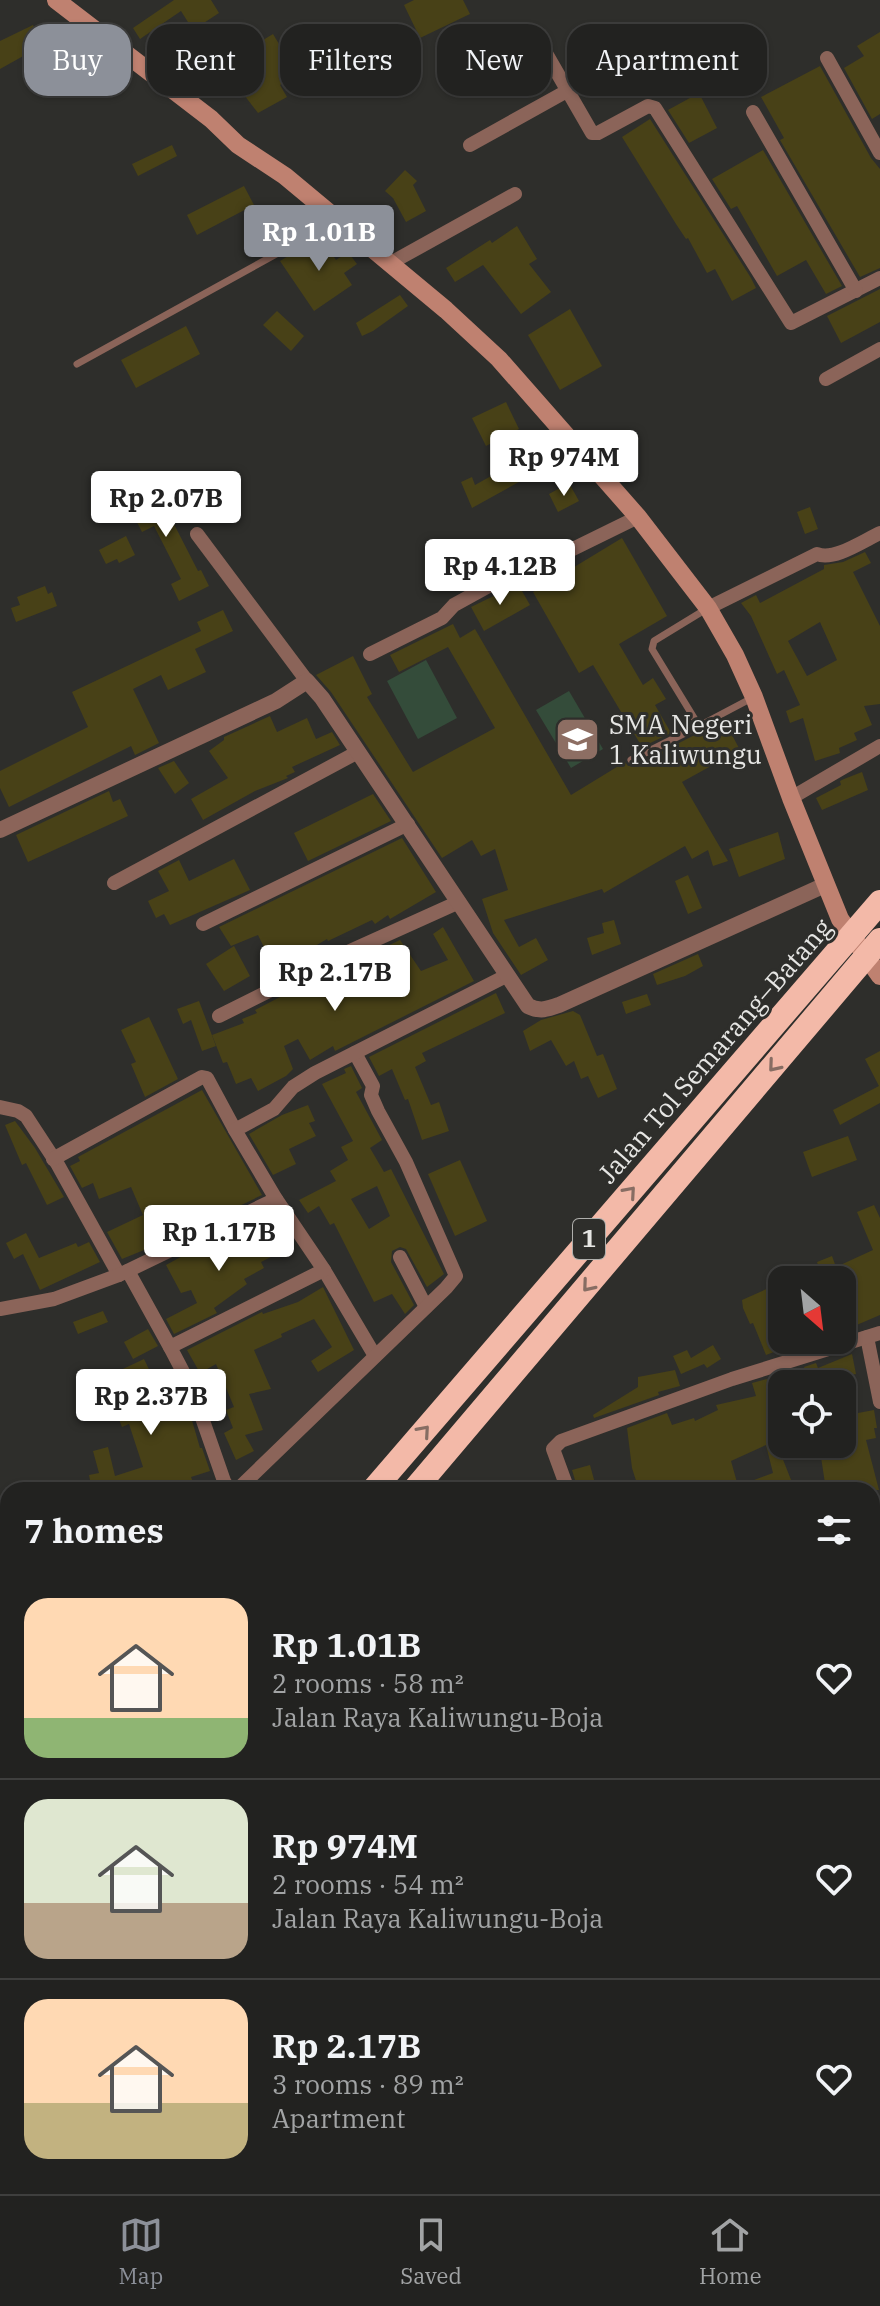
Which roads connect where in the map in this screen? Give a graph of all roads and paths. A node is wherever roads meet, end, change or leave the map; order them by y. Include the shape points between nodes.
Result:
1 (56, 0) edge
2 (827, 58) dead end
3 (551, 63) edge
4 (567, 91) joint
5 (570, 96) edge
6 (753, 112) dead end
7 (470, 145) dead end
8 (880, 153) edge
9 (515, 194) dead end
10 (336, 221) junction
11 (389, 264) junction
12 (880, 278) edge
13 (856, 291) junction
14 (880, 349) edge
15 (77, 364) dead end
16 (826, 379) dead end
17 (638, 517) junction
18 (880, 533) edge
19 (197, 534) dead end
20 (708, 608) junction
21 (370, 654) dead end
22 (307, 681) junction
23 (754, 697) junction
24 (699, 726) junction
25 (880, 746) edge
26 (358, 752) junction
27 (631, 760) dead end
28 (791, 798) junction
29 (408, 824) junction
30 (0, 830) edge
31 (114, 883) dead end
32 (825, 885) junction
33 (459, 902) junction
34 (880, 902) edge
35 (203, 924) dead end
36 (880, 940) edge
37 (506, 976) junction
38 (880, 976) edge
39 (219, 1016) dead end
40 (355, 1053) junction
41 (0, 1107) edge
42 (235, 1130) junction
43 (53, 1159) junction
44 (276, 1199) junction
45 (400, 1257) dead end
46 (324, 1270) junction
47 (124, 1273) junction
48 (426, 1307) junction
49 (0, 1309) edge
50 (874, 1335) edge
51 (170, 1347) junction
52 (375, 1356) junction
53 (880, 1402) edge
54 (224, 1482) edge
55 (246, 1482) edge
56 (380, 1482) edge
57 (421, 1482) edge
58 (565, 1482) edge

1 - 10 main road
2 - 8 street
3 - 4 street
4 - 7 street
5 - 13 street via 592,133 648,106 655,108 791,323
6 - 13 street
9 - 11 street
10 - 11 main road
10 - 15 lane
11 - 17 main road via 499,359
12 - 13 street
14 - 16 street
17 - 20 main road
17 - 21 street via 528,571 507,576 454,605 442,618
18 - 20 street via 833,554 817,554
19 - 22 street
20 - 23 main road
20 - 24 lane via 652,646
22 - 26 street
22 - 30 street via 276,701
23 - 24 lane
23 - 28 main road
24 - 27 lane
25 - 28 street
26 - 29 street
26 - 31 street
28 - 32 main road
29 - 33 street
29 - 35 street
32 - 37 street via 548,1009 528,1006
32 - 38 main road via 840,919
33 - 37 street
33 - 39 street
56 -> 34 highway, Jalan Tol Semarang–Batang / 1
36 -> 57 highway, Jalan Tol Semarang–Batang / 1
37 - 40 street
40 - 42 street via 302,1081 274,1109
40 - 48 street via 455,1273
41 - 43 street via 26,1116
42 - 43 street via 202,1077
42 - 44 street
43 - 47 street
44 - 46 street
44 - 47 street
45 - 48 street
46 - 51 street
46 - 52 street
47 - 49 street via 54,1299
47 - 51 street
48 - 52 street
50 - 53 street
50 - 58 street via 561,1441 553,1449
51 - 54 street via 192,1389
52 - 55 street

